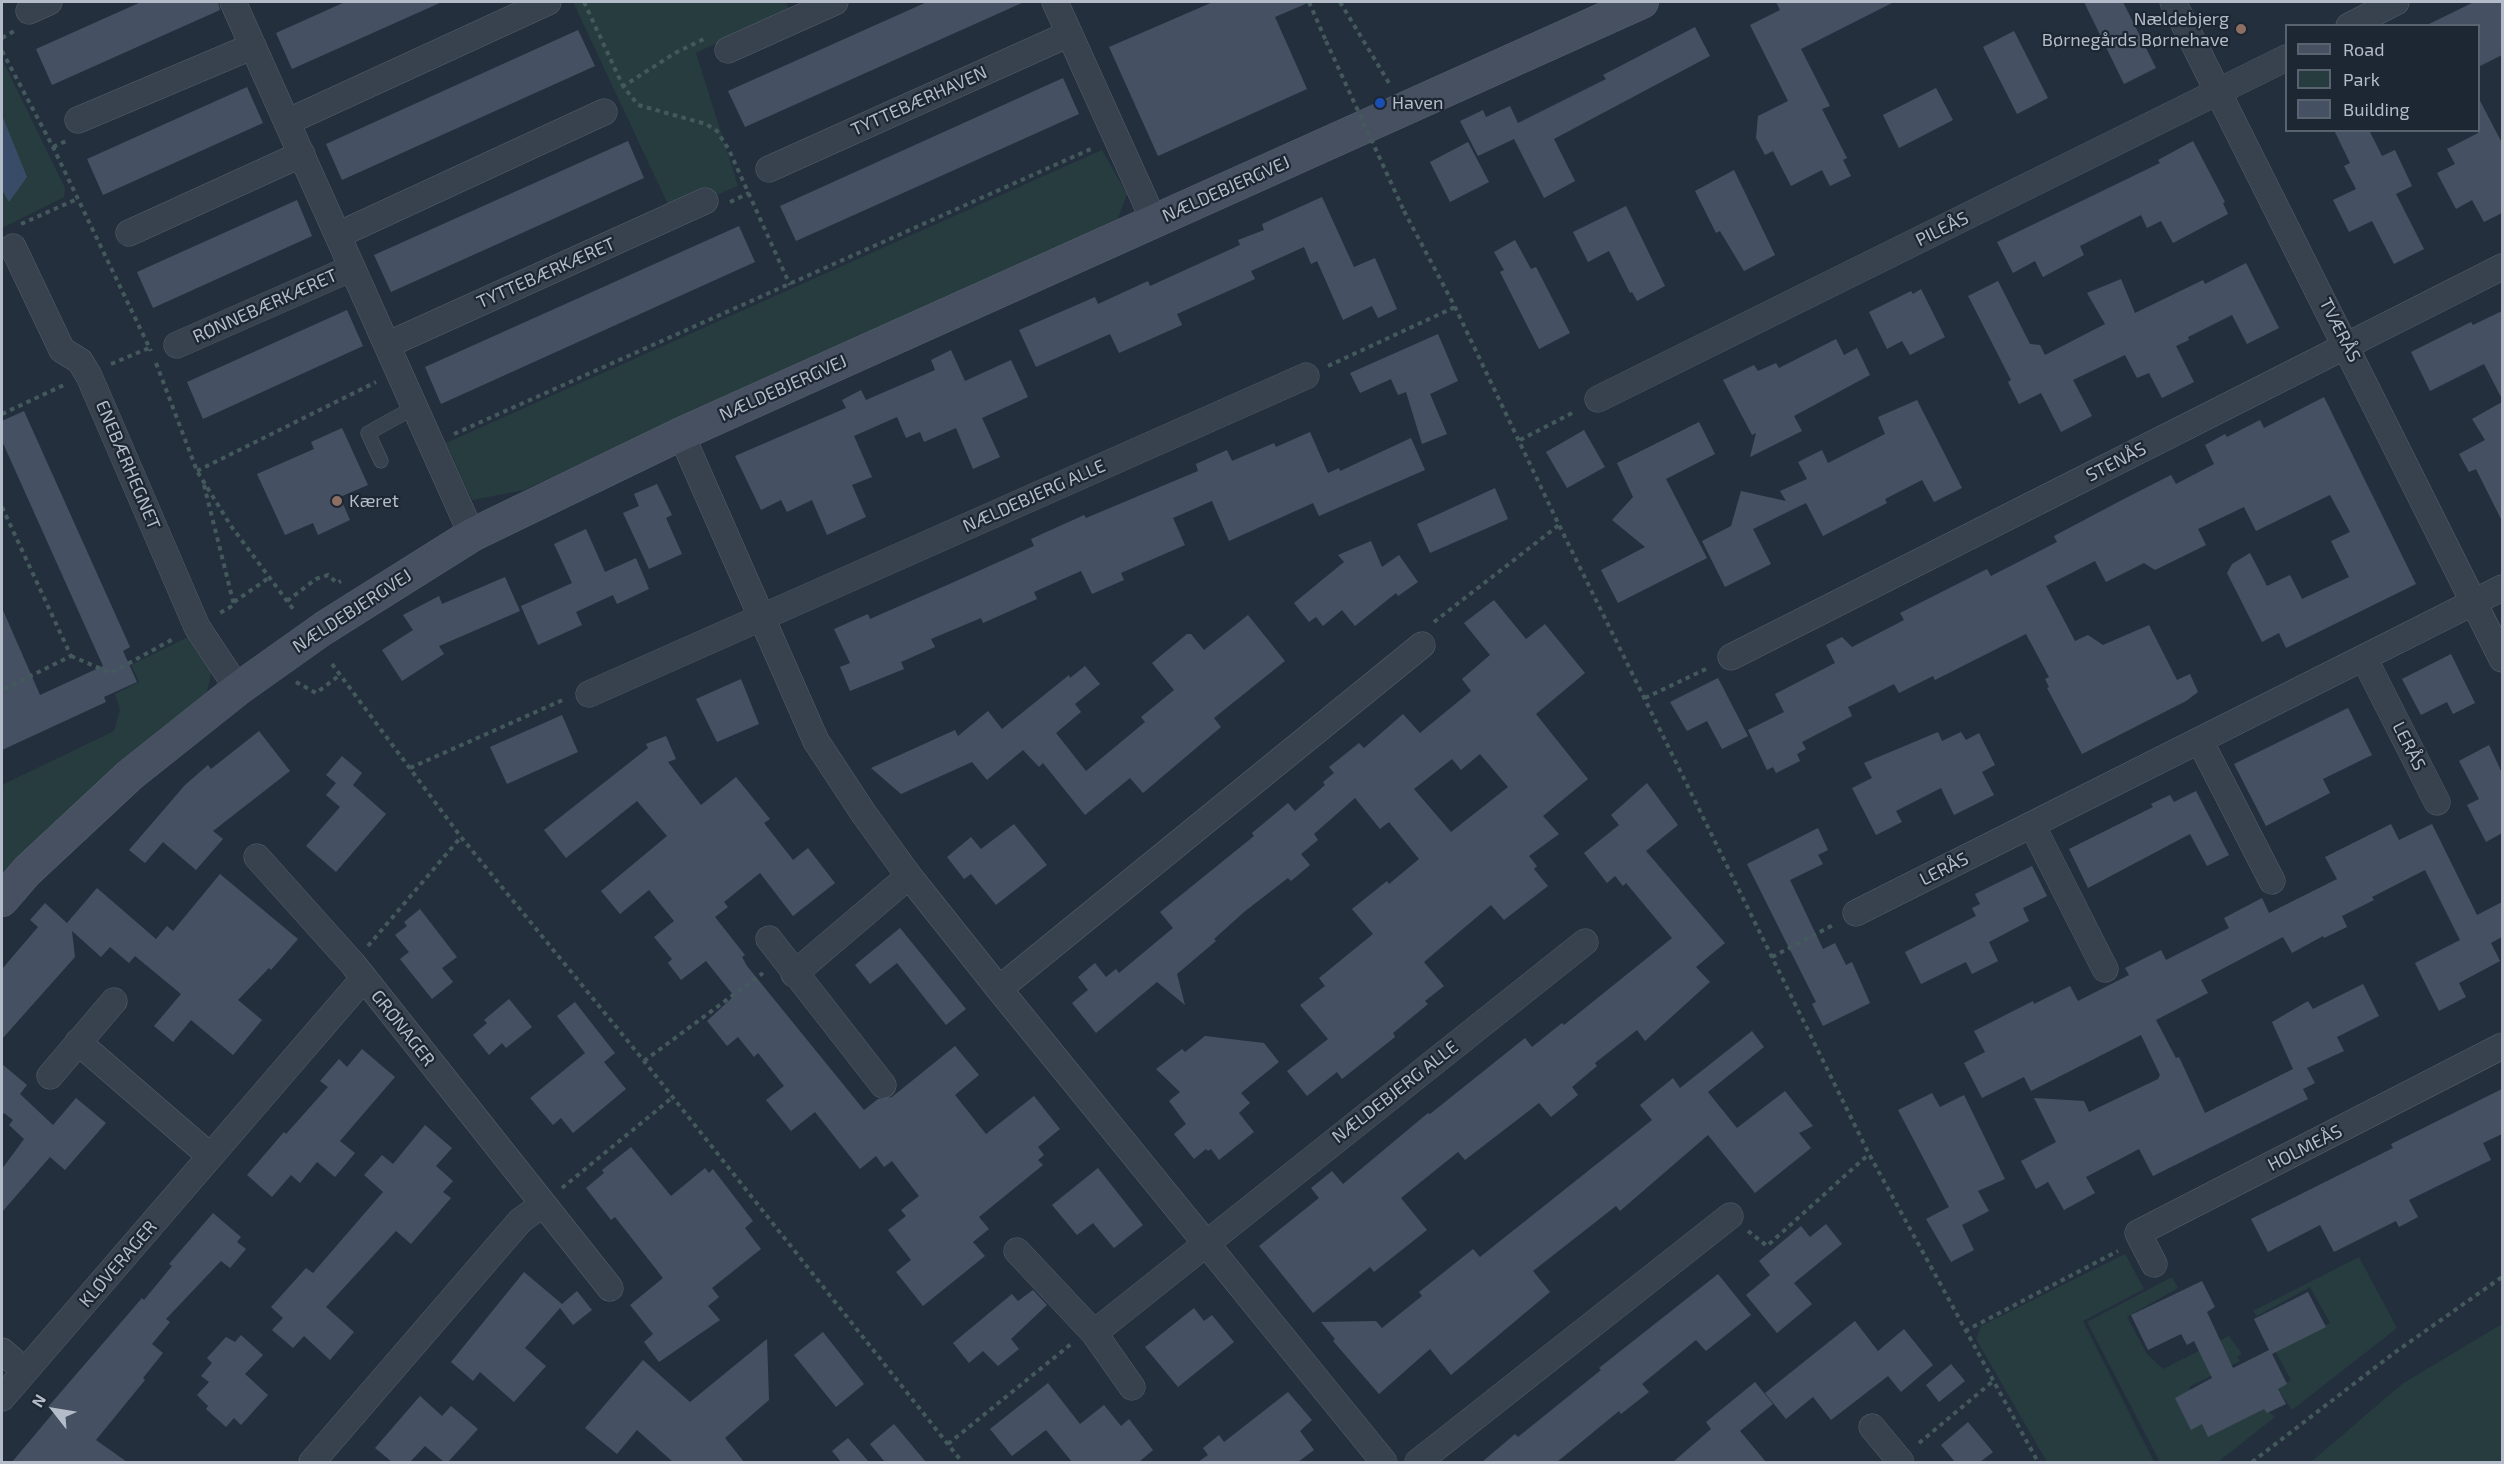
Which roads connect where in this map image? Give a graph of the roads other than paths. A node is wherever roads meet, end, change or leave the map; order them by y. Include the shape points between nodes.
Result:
1 (548, 2) edge
2 (835, 2) edge
3 (1055, 2) edge
4 (1642, 2) edge
5 (2174, 2) edge
6 (2396, 2) edge
7 (241, 4) edge
8 (2353, 24) edge
9 (1070, 34) junction
10 (722, 41) road end
11 (253, 46) junction
12 (2285, 59) edge
13 (2220, 92) junction
14 (604, 112) road end
15 (78, 120) dead end
16 (287, 122) junction
17 (302, 154) junction
18 (769, 169) dead end
19 (705, 201) dead end
20 (1154, 221) junction
21 (129, 233) dead end
22 (338, 235) junction
23 (13, 237) road end
24 (2502, 267) edge
25 (352, 268) junction
26 (177, 345) dead end
27 (387, 345) junction
28 (2348, 345) junction
29 (1306, 376) road end
30 (1598, 399) road end
31 (415, 407) junction
32 (681, 434) junction
33 (381, 461) dead end
34 (472, 535) junction
35 (2502, 588) edge
36 (2474, 603) junction
37 (762, 617) junction
38 (1422, 645) road end
39 (1731, 657) road end
40 (2364, 658) junction
41 (2502, 659) edge
42 (238, 688) junction
43 (589, 694) road end
44 (2200, 741) junction
45 (2438, 802) dead end
46 (2032, 825) junction
47 (257, 857) dead end
48 (909, 876) junction
49 (2272, 882) dead end
50 (2, 900) edge
51 (1856, 913) road end
52 (1585, 942) dead end
53 (2104, 969) dead end
54 (358, 971) junction
55 (999, 989) junction
56 (114, 1001) dead end
57 (78, 1042) junction
58 (2502, 1046) edge
59 (50, 1076) dead end
60 (883, 1085) dead end
61 (210, 1156) junction
62 (543, 1204) junction
63 (1730, 1216) road end
64 (1205, 1242) junction
65 (1017, 1251) dead end
66 (2154, 1264) dead end
67 (610, 1288) dead end
68 (1094, 1333) junction
69 (2, 1351) edge
70 (25, 1371) junction
71 (1132, 1387) dead end
72 (2, 1398) edge
73 (1872, 1427) dead end
74 (312, 1462) edge
75 (1384, 1462) edge
76 (1418, 1462) edge
77 (1898, 1462) edge

1 - 16 street
2 - 10 street
3 - 9 street
4 - 20 street, NÆLDEBJERGVEJ
5 - 13 street, TVÆRÅS
6 - 8 street
7 - 11 street
9 - 18 street, TYTTEBÆRHAVEN
9 - 20 street
11 - 15 street
11 - 16 street
12 - 13 street, PILEÅS
13 - 28 street, TVÆRÅS
13 - 30 street, PILEÅS
14 - 22 street
16 - 17 street
17 - 21 street
17 - 22 street
19 - 27 street, TYTTEBÆRKÆRET
20 - 32 street, NÆLDEBJERGVEJ
22 - 25 street
23 - 42 street, ENEBÆRHEGNET via 62,350 80,361 88,374 197,627
24 - 28 street, STENÅS
25 - 26 street, RØNNEBÆRKÆRET
25 - 27 street
27 - 31 street
28 - 36 street, TVÆRÅS
28 - 39 street, STENÅS
29 - 37 street, NÆLDEBJERG ALLE
31 - 33 lane via 368,433
31 - 34 street
32 - 34 street, NÆLDEBJERGVEJ
32 - 37 street
34 - 42 street, NÆLDEBJERGVEJ via 324,628
35 - 36 street, LERÅS
36 - 40 street, LERÅS
36 - 41 street, TVÆRÅS
37 - 43 street, NÆLDEBJERG ALLE
37 - 48 street via 816,741
38 - 55 street
40 - 44 street, LERÅS
40 - 45 street, LERÅS
42 - 50 street, NÆLDEBJERGVEJ via 130,775 27,871
44 - 46 street, LERÅS
44 - 49 street
46 - 51 street, LERÅS
46 - 53 street
47 - 54 street, GRØNAGER
48 - 55 street
48 - 60 street via 782,957
52 - 64 street, NÆLDEBJERG ALLE
54 - 61 street, KLØVERAGER
54 - 62 street, GRØNAGER
55 - 64 street
56 - 57 street
57 - 59 street
57 - 61 street
58 - 66 street, HOLMEÅS via 2138,1233
61 - 70 street, KLØVERAGER
62 - 67 street, GRØNAGER
62 - 74 street via 520,1221
63 - 76 street
64 - 68 street, NÆLDEBJERG ALLE
64 - 75 street
65 - 68 street
68 - 71 street
69 - 70 street
70 - 72 street, KLØVERAGER
73 - 77 street

